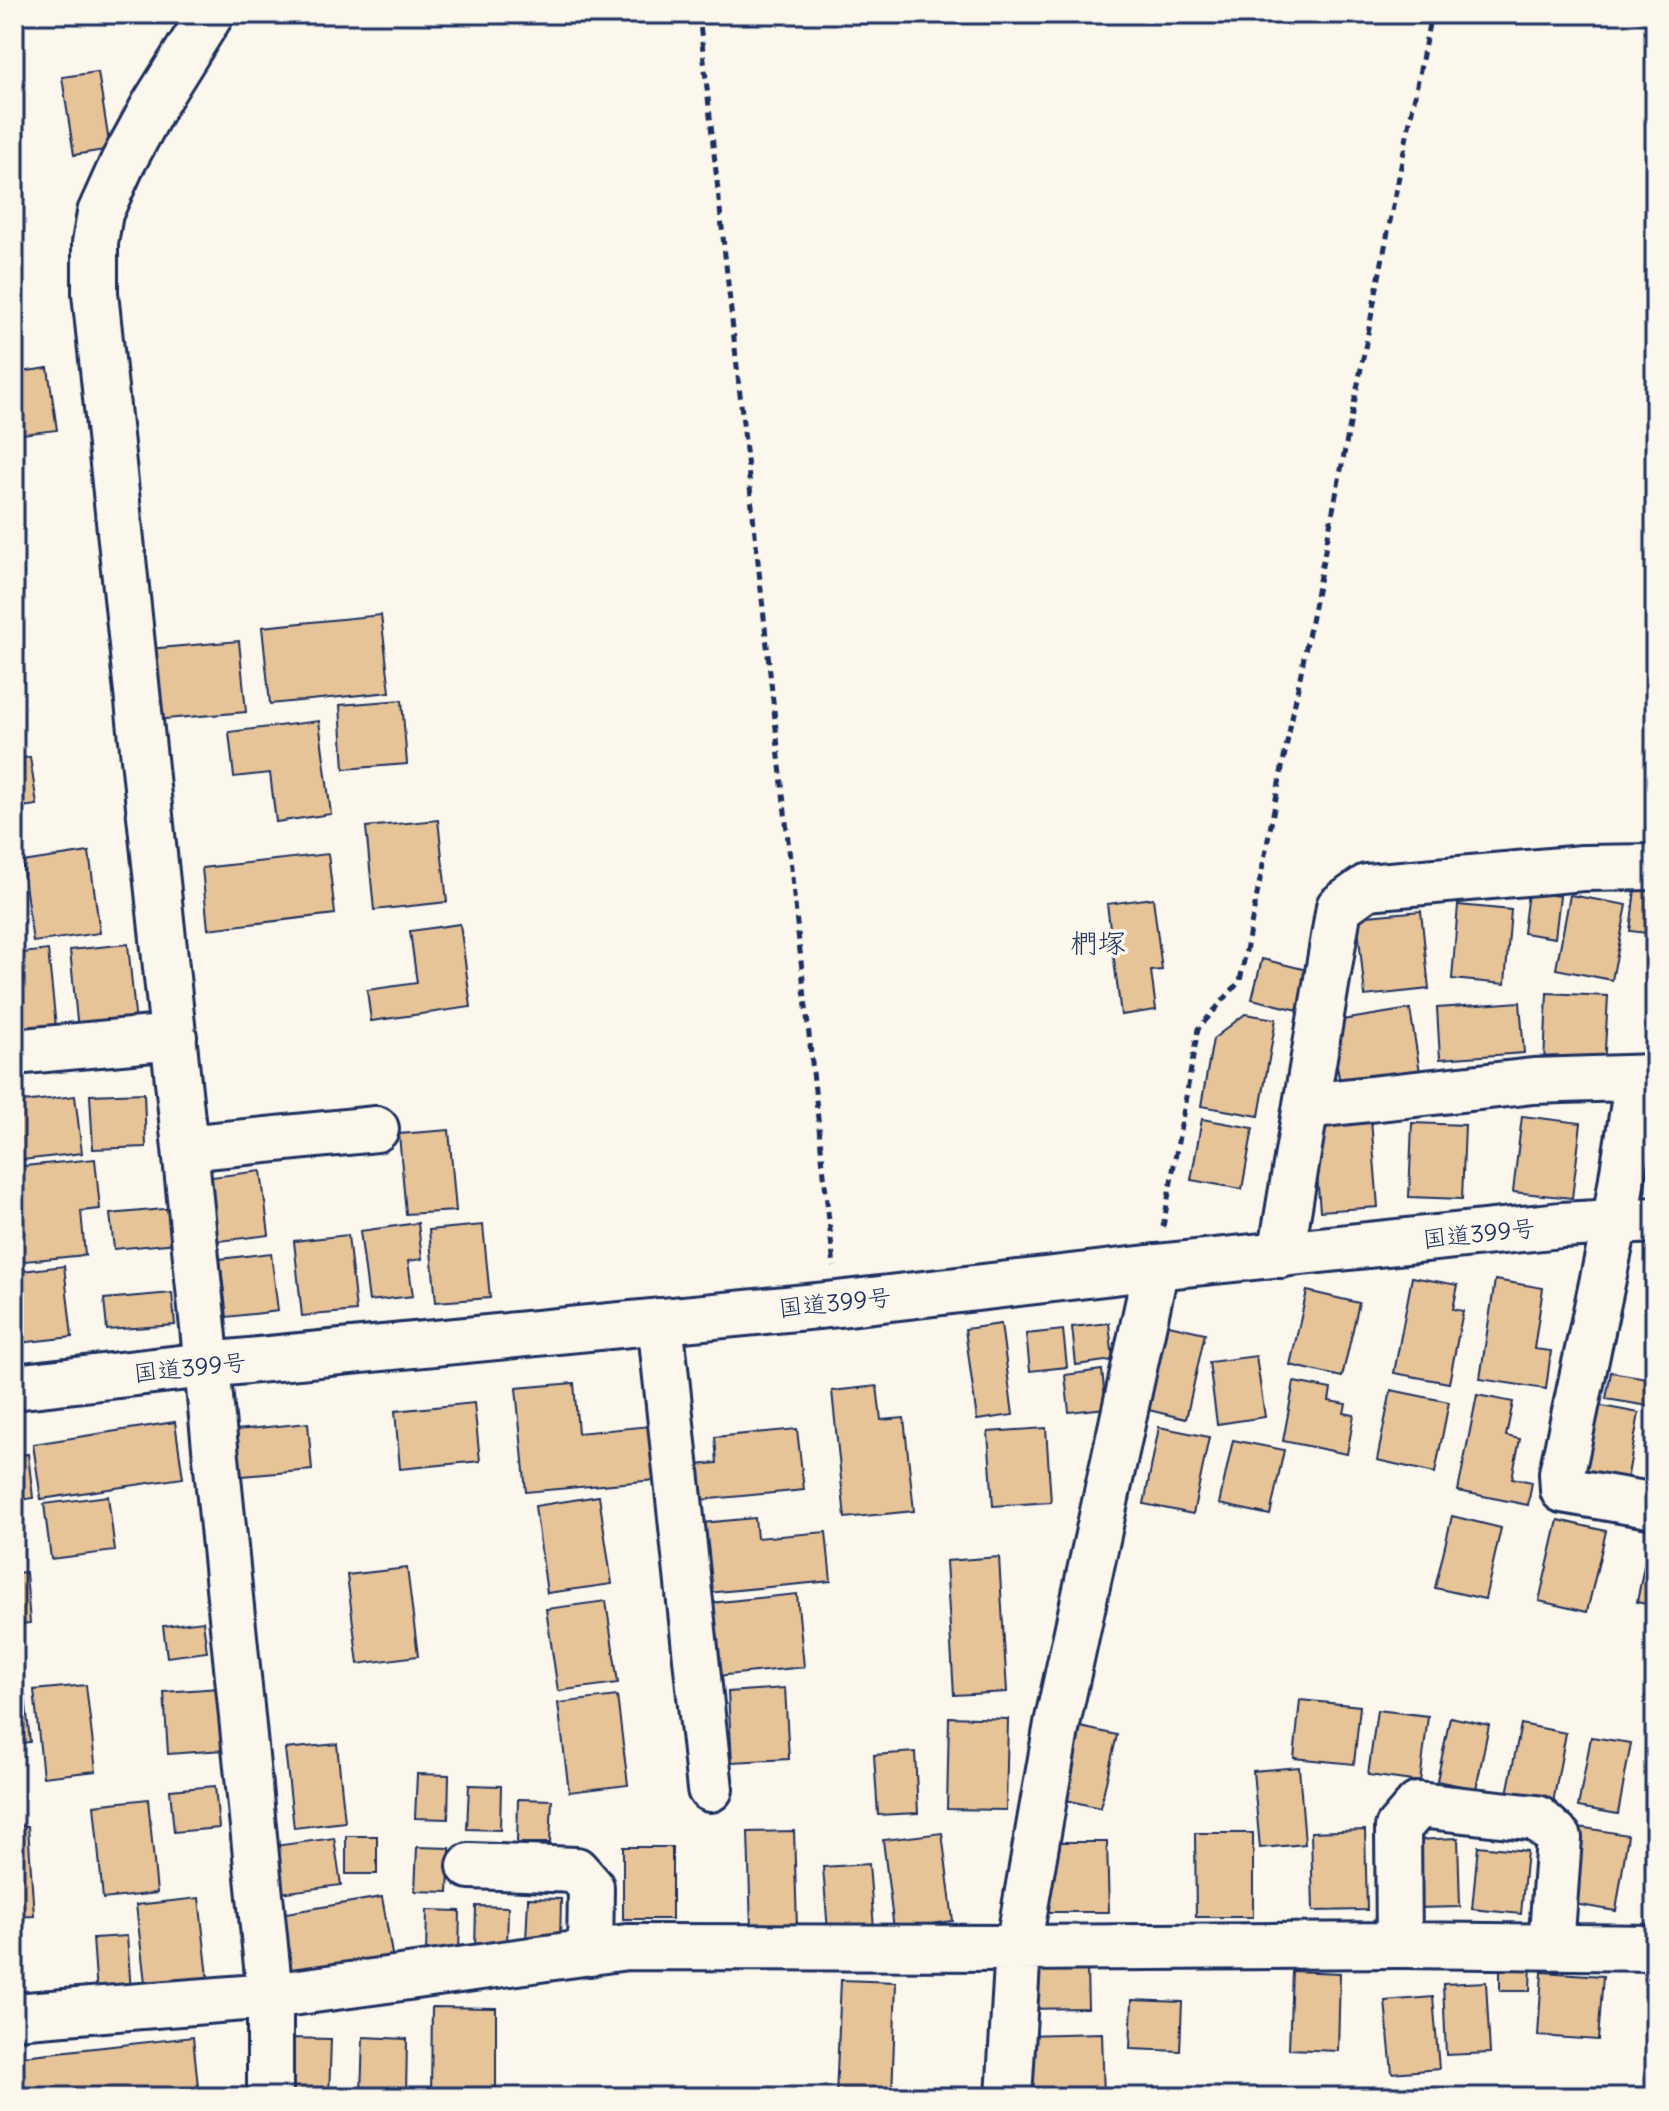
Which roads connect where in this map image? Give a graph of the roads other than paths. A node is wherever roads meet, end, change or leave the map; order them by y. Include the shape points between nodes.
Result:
1 (211, 14) edge
2 (1655, 867) edge
3 (174, 1037) junction
4 (14, 1052) edge
5 (1646, 1077) edge
6 (1306, 1106) junction
7 (376, 1129) dead end
8 (185, 1148) junction
9 (1635, 1221) edge
10 (1281, 1255) junction
11 (1156, 1267) junction
12 (660, 1321) junction
13 (206, 1365) junction
14 (14, 1387) edge
15 (1655, 1506) edge
16 (710, 1789) dead end
17 (470, 1866) dead end
18 (1399, 1945) junction
19 (1551, 1947) junction
20 (1018, 1948) junction
21 (1655, 1948) edge
22 (590, 1953) junction
23 (270, 1996) junction
24 (14, 2016) edge
25 (270, 2097) edge
26 (1009, 2097) edge

1 - 3 main road via 123,162 100,213 95,243 95,293
2 - 6 main road via 1367,887 1339,907
3 - 4 main road
3 - 8 main road
5 - 6 main road via 1533,1081
5 - 9 main road
6 - 10 main road
7 - 8 main road
8 - 13 main road
9 - 10 main road, 国道399号
9 - 15 main road via 1562,1473 1563,1490
10 - 11 main road, 国道399号
11 - 12 main road, 国道399号
11 - 20 main road via 1057,1724
12 - 13 main road, 国道399号
12 - 16 main road
13 - 14 main road, 国道399号
13 - 23 main road
17 - 22 main road via 576,1870 591,1887
18 - 19 main road
18 - 19 main road via 1398,1828 1418,1805 1537,1818 1559,1838
18 - 20 main road
19 - 21 main road
20 - 22 main road via 627,1947
20 - 26 main road
22 - 23 main road
23 - 24 main road
23 - 25 main road

